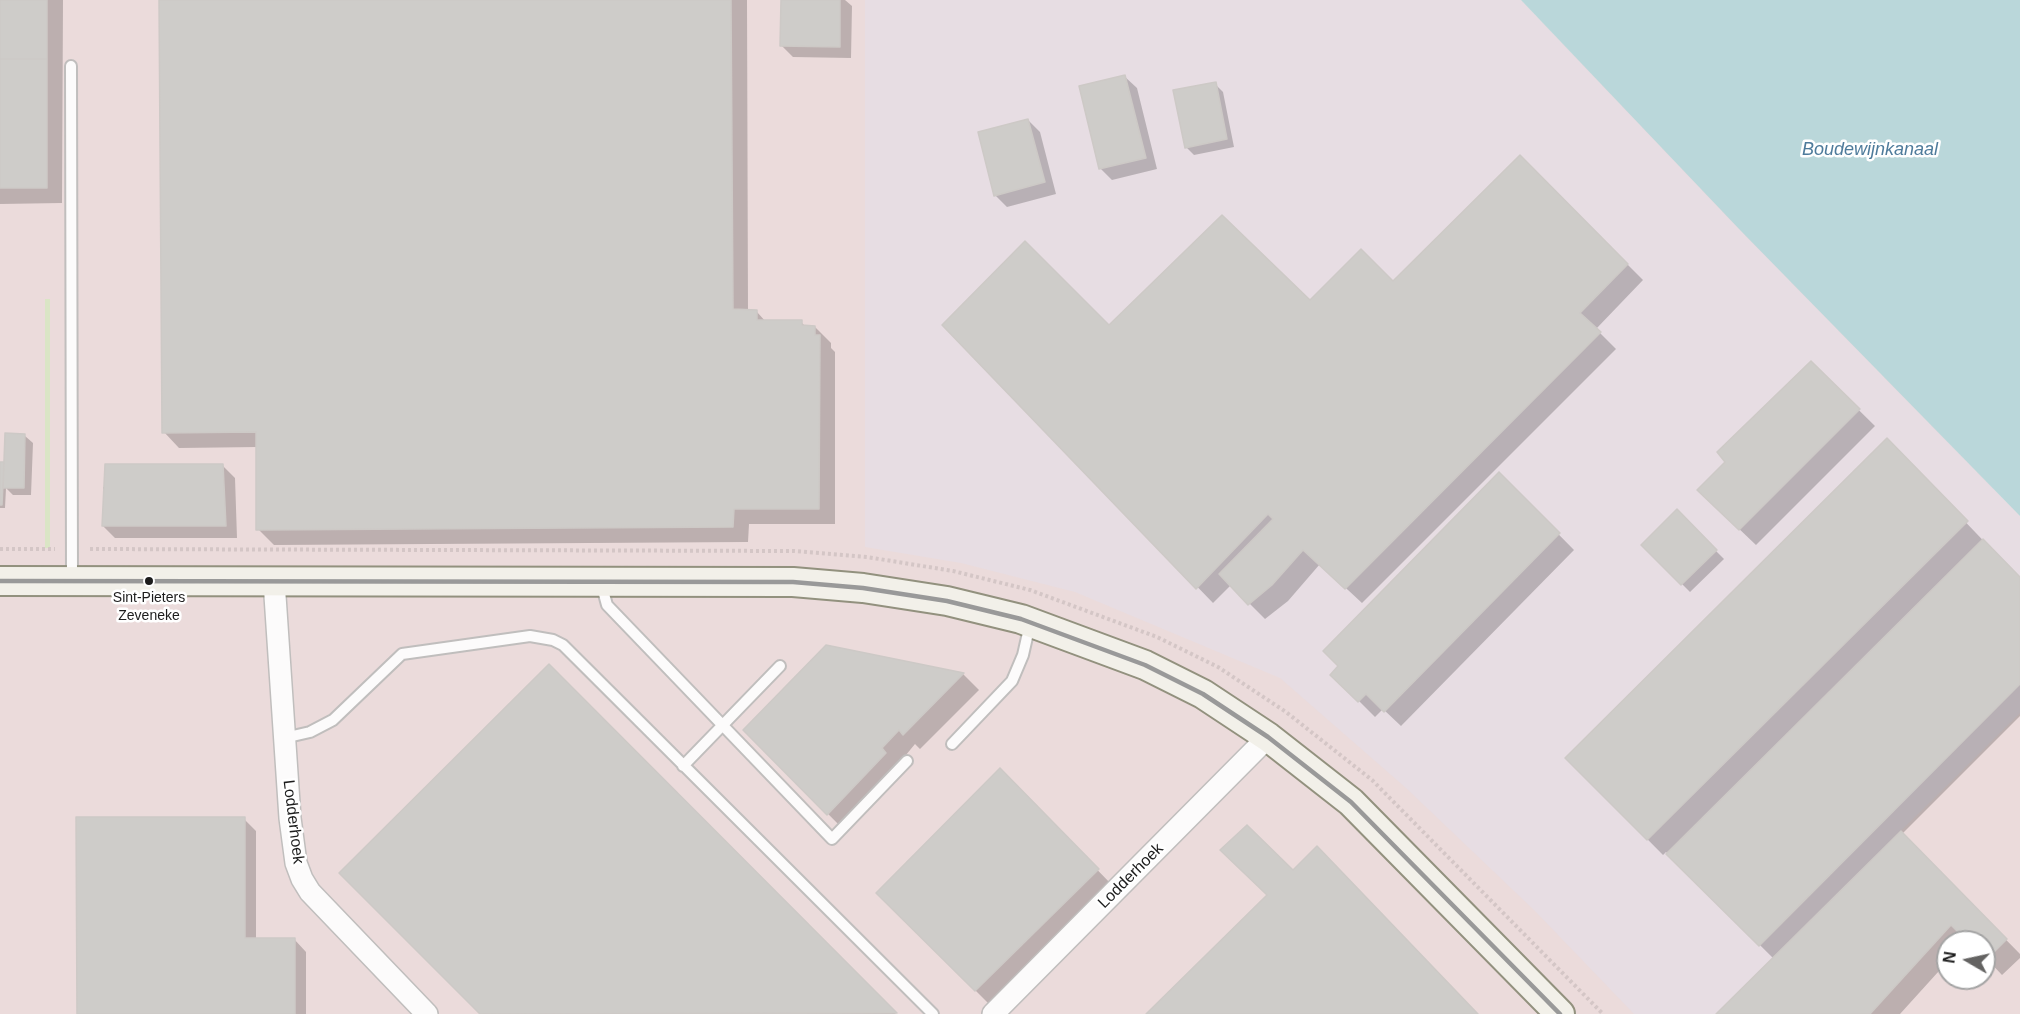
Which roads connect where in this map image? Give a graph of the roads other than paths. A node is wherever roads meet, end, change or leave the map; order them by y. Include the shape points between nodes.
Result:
1 (71, 66) dead end
2 (0, 581) edge
3 (72, 581) junction
4 (274, 581) junction
5 (600, 581) junction
6 (1031, 623) junction
7 (780, 666) dead end
8 (723, 726) junction
9 (1268, 737) junction
10 (284, 738) junction
11 (952, 744) dead end
12 (907, 761) dead end
13 (683, 766) junction
14 (1553, 1012) edge
15 (428, 1014) edge
16 (933, 1014) edge
17 (993, 1014) edge

1 - 3 lane
2 - 3 main road
3 - 4 main road
4 - 5 main road
4 - 10 street, Lodderhoek
5 - 6 main road via 772,582 863,588 947,601
5 - 8 lane via 607,605
6 - 9 main road via 1145,665 1203,694
6 - 11 lane via 1012,681
7 - 8 lane
8 - 12 lane via 832,839
8 - 13 lane
9 - 14 main road via 1351,802
9 - 17 street, Lodderhoek
10 - 13 lane via 310,732 333,720 402,654 530,636 562,645
10 - 15 street, Lodderhoek via 290,818 302,879 310,892
13 - 16 lane

